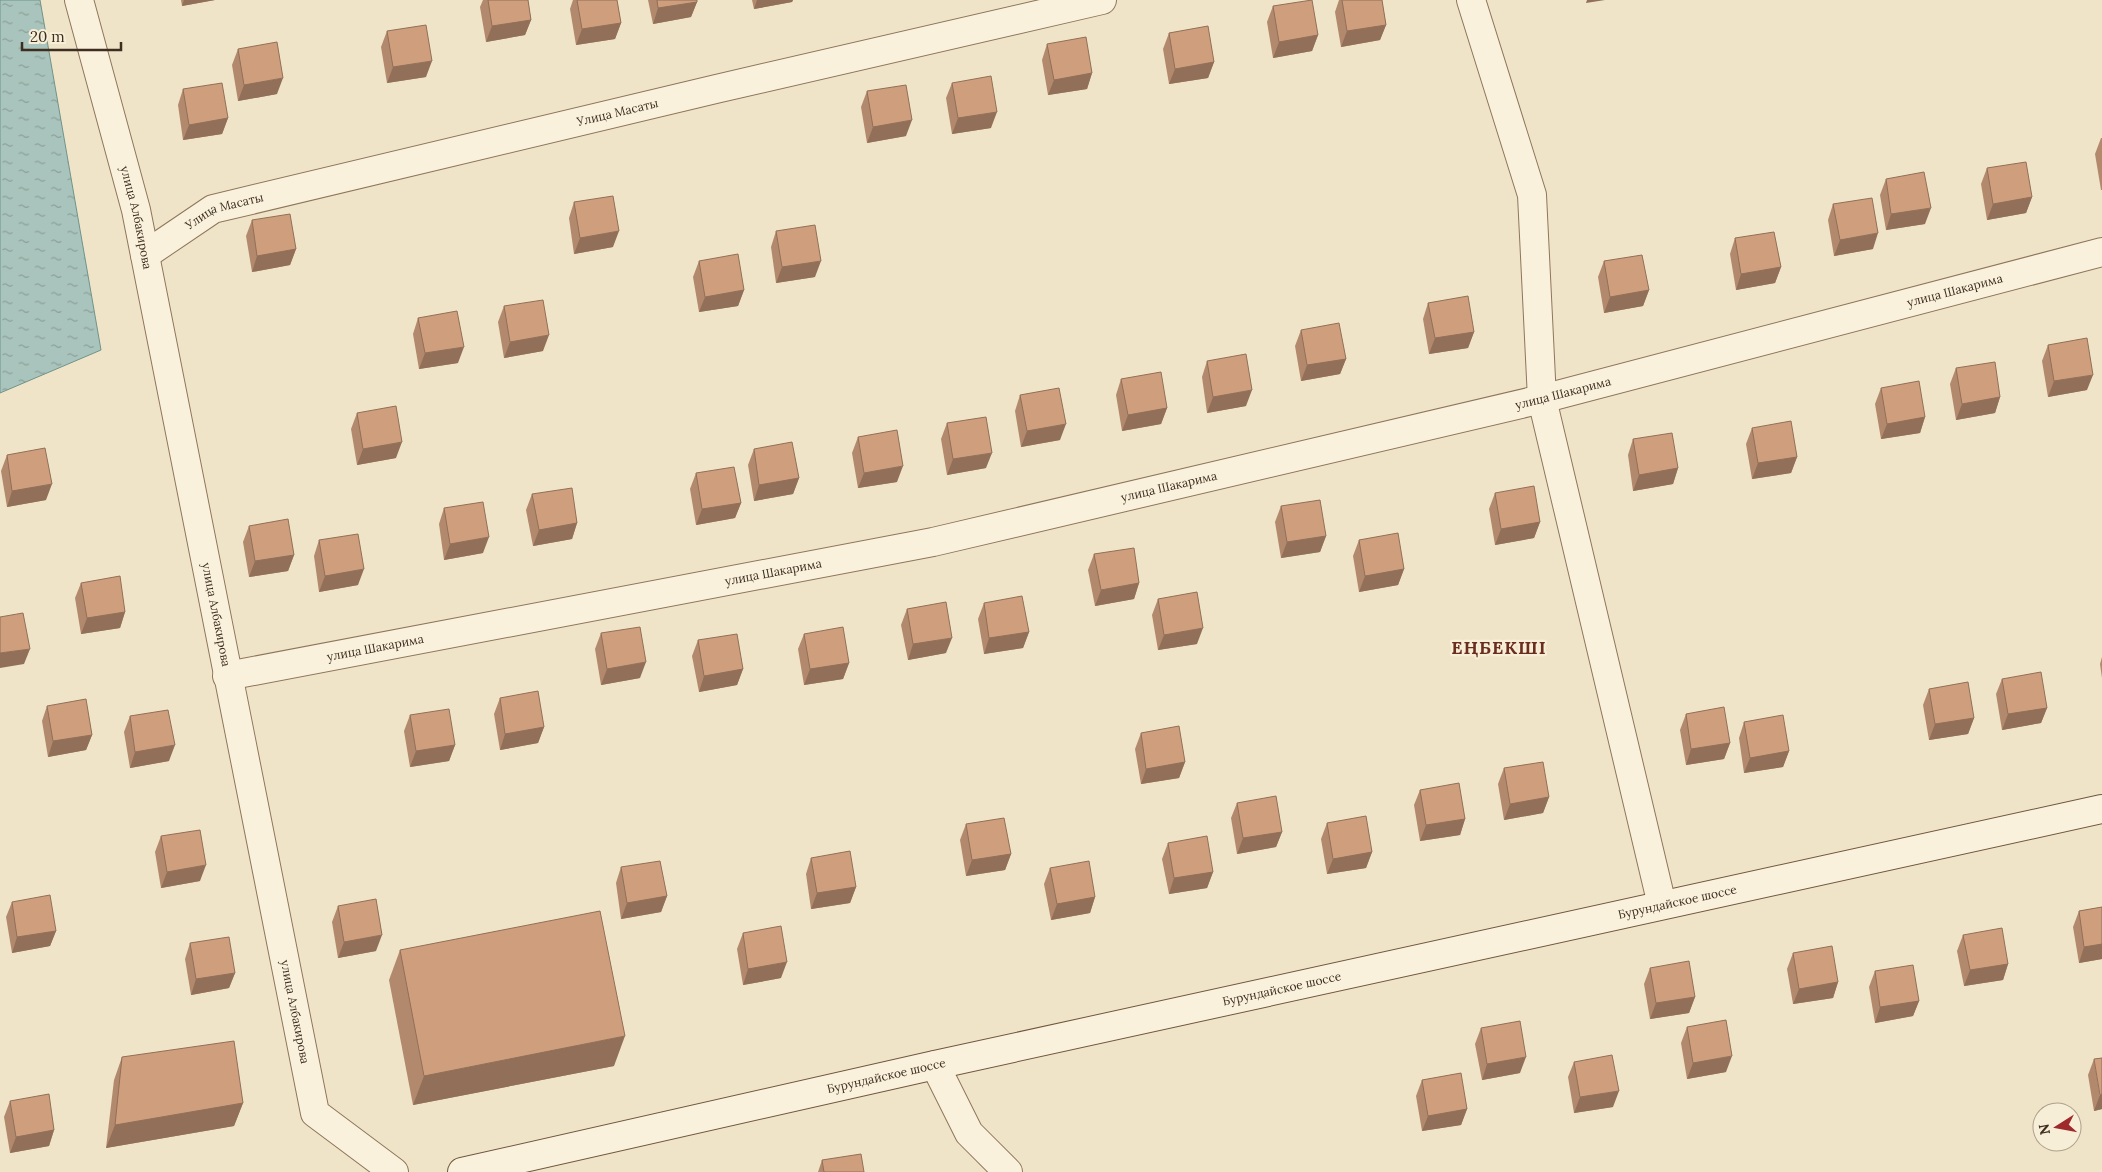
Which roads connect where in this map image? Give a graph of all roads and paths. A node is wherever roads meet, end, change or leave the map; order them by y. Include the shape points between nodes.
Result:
1 (1102, 0) edge
2 (1471, 0) edge
3 (82, 11) edge
4 (2102, 252) edge
5 (145, 255) junction
6 (1542, 399) junction
7 (227, 676) junction
8 (2102, 809) edge
9 (1662, 905) junction
10 (935, 1065) junction
11 (394, 1172) edge
12 (462, 1172) edge
13 (1008, 1172) edge

1 - 5 street, Улица Масаты via 716,88 213,209
2 - 6 street via 1532,195
3 - 5 street, улица Албакирова via 136,210
4 - 6 street, улица Шакарима
5 - 7 street, улица Албакирова
6 - 7 street, улица Шакарима via 934,542
6 - 9 street
7 - 11 street, улица Албакирова via 314,1113
8 - 9 street, Бурундайское шоссе
9 - 10 street, Бурундайское шоссе
10 - 12 street, Бурундайское шоссе
10 - 13 street via 970,1133

